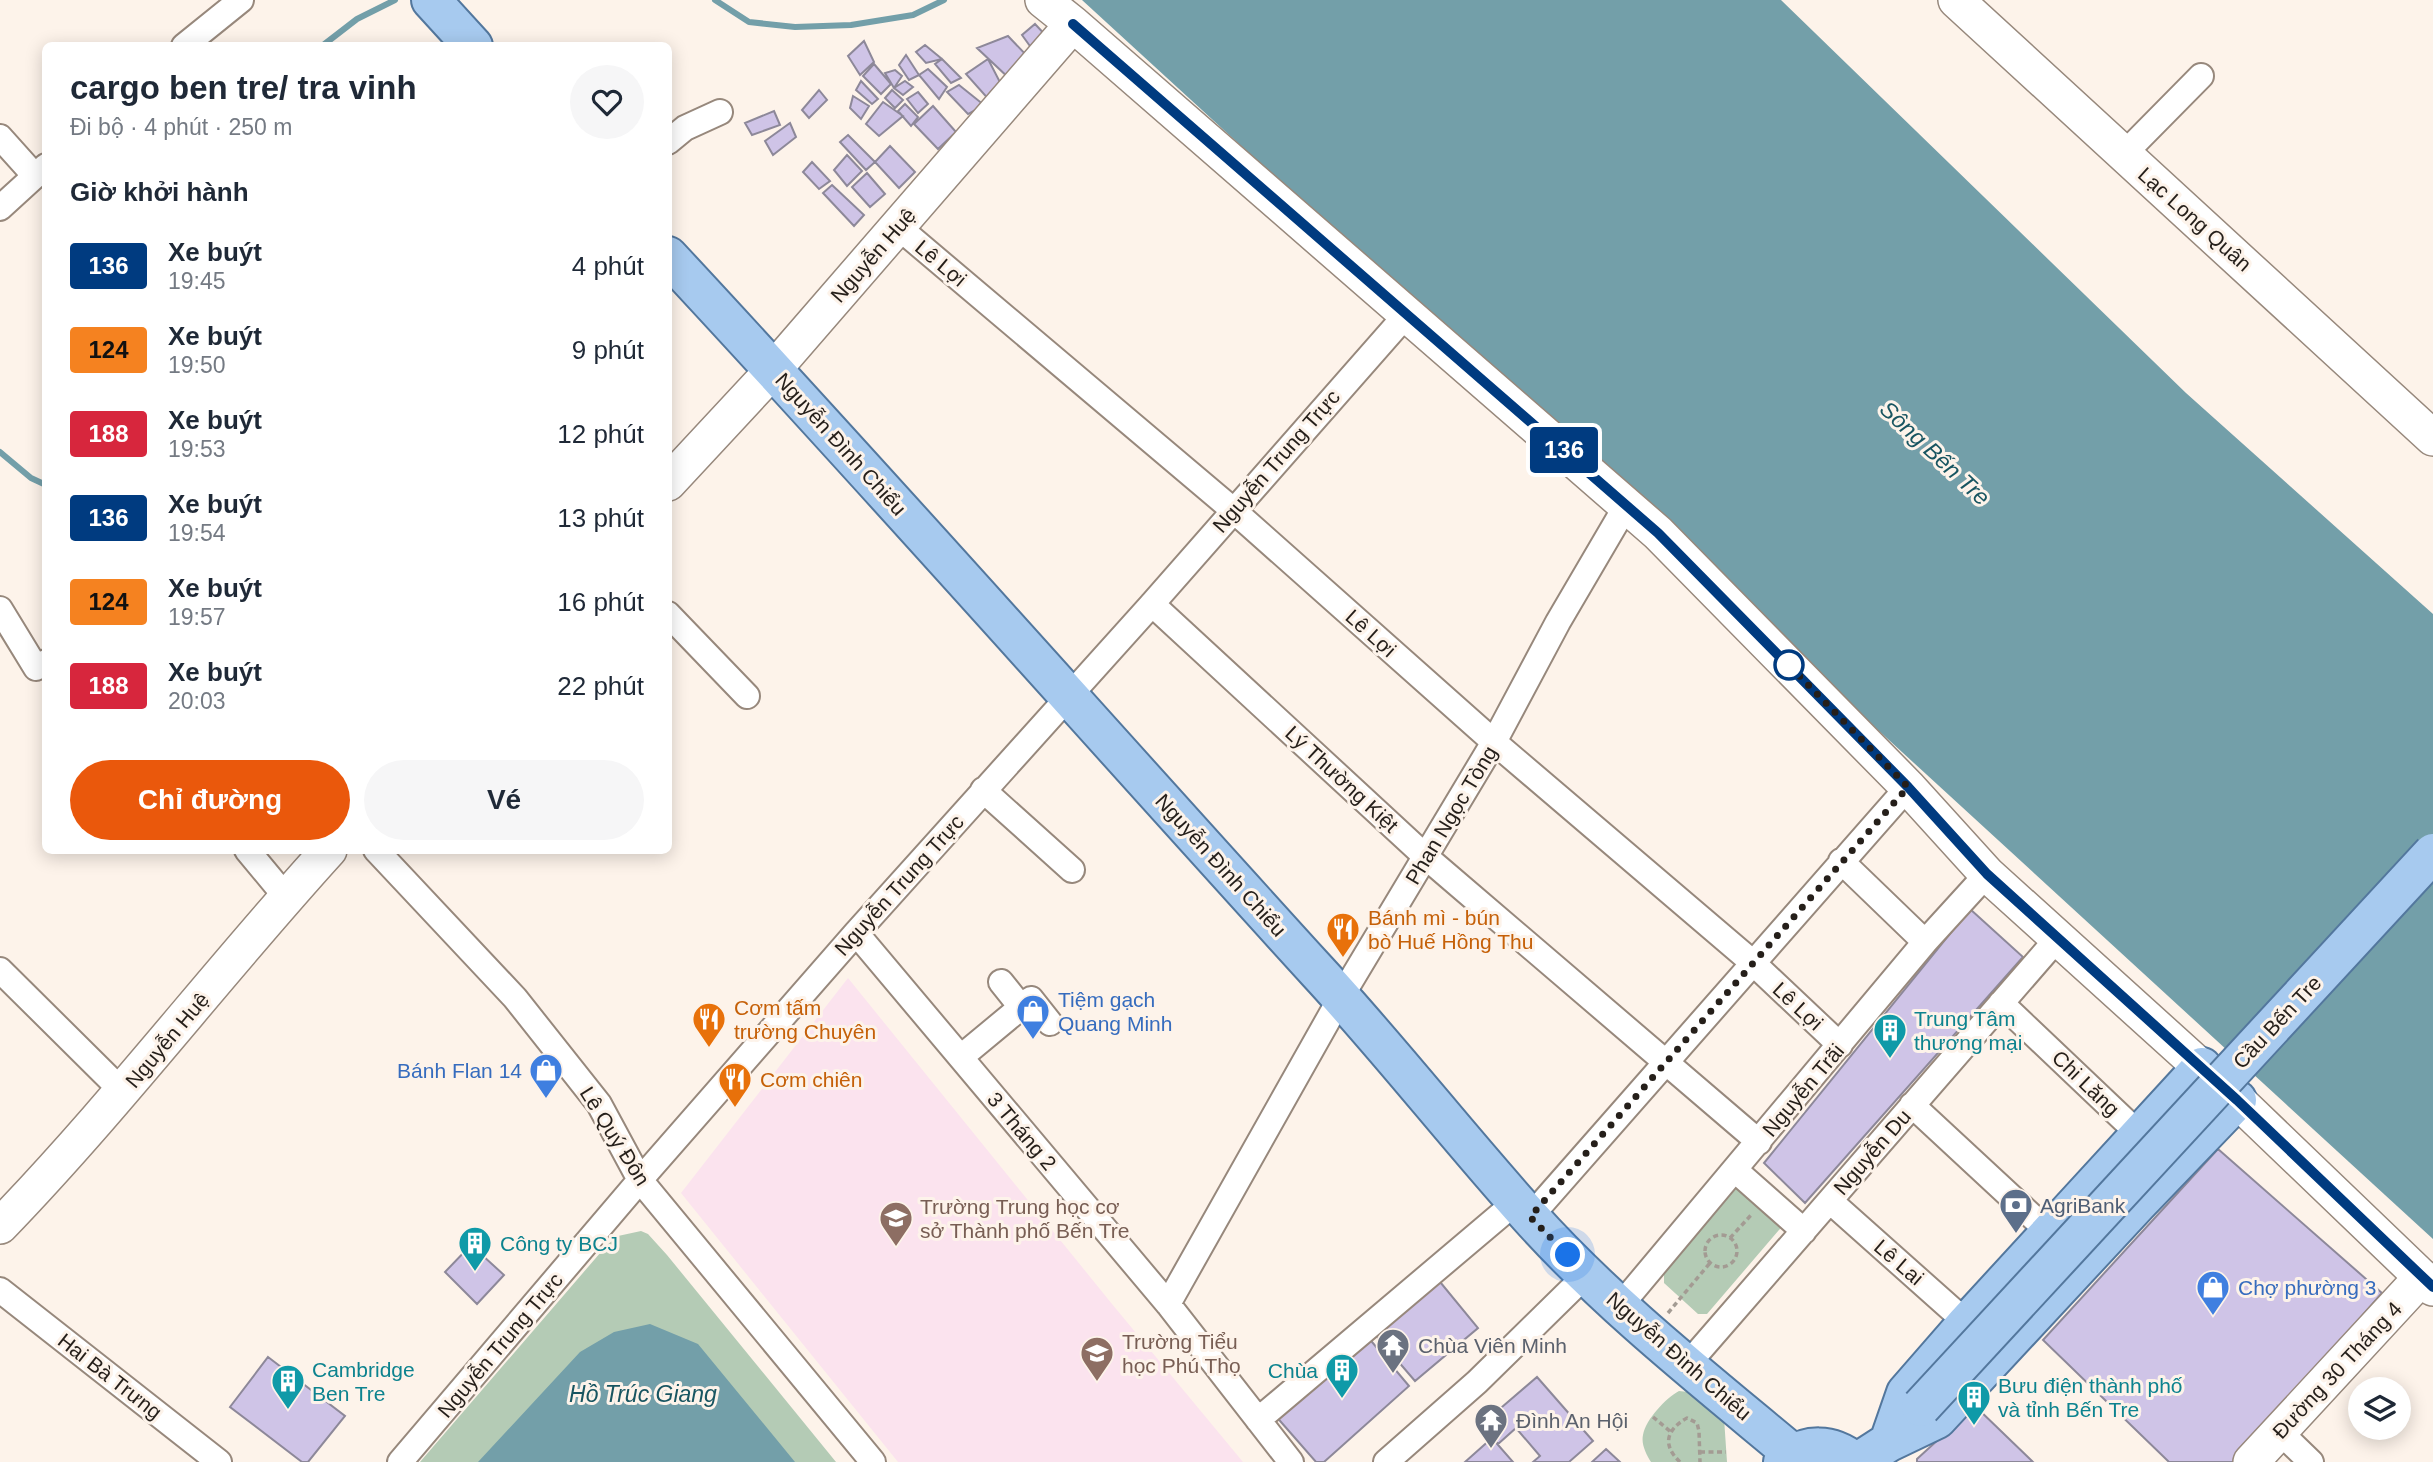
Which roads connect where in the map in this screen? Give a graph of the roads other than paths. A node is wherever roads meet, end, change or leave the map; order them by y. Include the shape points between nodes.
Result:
1 (241, 0) edge
2 (431, 0) edge
3 (1956, 0) edge
4 (1057, 11) edge
5 (189, 42) edge
6 (469, 42) edge
7 (2201, 76) dead end
8 (720, 112) dead end
9 (0, 137) edge
10 (672, 139) edge
11 (2123, 155) junction
12 (40, 171) edge
13 (0, 208) edge
14 (897, 226) junction
15 (672, 260) edge
16 (1406, 314) junction
17 (774, 369) junction
18 (2433, 438) edge
19 (672, 478) edge
20 (1626, 506) junction
21 (1233, 510) junction
22 (1152, 604) junction
23 (0, 609) edge
24 (672, 618) edge
25 (42, 664) edge
26 (747, 696) dead end
27 (1067, 696) junction
28 (1494, 742) junction
29 (1908, 787) junction
30 (984, 790) junction
31 (2433, 853) edge
32 (250, 854) edge
33 (326, 854) edge
34 (380, 854) edge
35 (1426, 857) junction
36 (1841, 861) junction
37 (1072, 870) dead end
38 (1987, 874) junction
39 (286, 898) junction
40 (856, 933) junction
41 (2057, 939) junction
42 (1925, 942) junction
43 (1752, 962) junction
44 (0, 970) edge
45 (1001, 982) dead end
46 (1341, 997) junction
47 (2001, 1003) junction
48 (1021, 1007) junction
49 (1050, 1023) dead end
50 (1840, 1045) junction
51 (961, 1057) junction
52 (1666, 1062) junction
53 (2202, 1068) junction
54 (123, 1092) junction
55 (2237, 1100) junction
56 (1912, 1105) junction
57 (2140, 1135) junction
58 (1759, 1142) junction
59 (1735, 1170) junction
60 (640, 1180) junction
61 (1830, 1201) junction
62 (1523, 1209) junction
63 (4, 1216) edge
64 (1804, 1231) junction
65 (2050, 1233) junction
66 (1586, 1275) junction
67 (2427, 1282) edge
68 (0, 1290) edge
69 (1168, 1304) junction
70 (1620, 1306) junction
71 (1967, 1323) junction
72 (1686, 1365) junction
73 (1258, 1419) junction
74 (2280, 1432) junction
75 (1867, 1455) edge
76 (1788, 1458) edge
77 (219, 1462) edge
78 (400, 1462) edge
79 (873, 1462) edge
80 (1292, 1462) edge
81 (1387, 1462) edge
82 (2251, 1462) edge
83 (2311, 1462) edge

1 - 5 street
2 - 6 main road
3 - 11 street, Lạc Long Quân
4 - 14 street, Nguyễn Huệ
4 - 16 street
7 - 11 street
8 - 10 street
9 - 12 street
11 - 18 street, Lạc Long Quân
12 - 13 street
14 - 17 street, Nguyễn Huệ
14 - 21 street, Lê Lợi
15 - 17 main road, Nguyễn Đình Chiểu
16 - 20 street
16 - 21 street, Nguyễn Trung Trực
17 - 19 street, Nguyễn Huệ
17 - 27 main road, Nguyễn Đình Chiểu
20 - 28 street, Phan Ngọc Tòng
20 - 29 street via 1689,563
21 - 22 street, Nguyễn Trung Trực
21 - 28 street, Lê Lợi
22 - 27 street, Nguyễn Trung Trực
22 - 35 street, Lý Thường Kiệt
23 - 25 street via 36,668
24 - 26 street
27 - 30 street, Nguyễn Trung Trực
27 - 46 main road, Nguyễn Đình Chiểu
28 - 35 street, Phan Ngọc Tòng
28 - 43 street, Lê Lợi
29 - 36 street
29 - 38 street
30 - 37 street
30 - 40 street, Nguyễn Trung Trực
31 - 75 main road, Cầu Bến Tre, bridge via 1921,1407
32 - 39 street
33 - 39 street, Nguyễn Huệ
34 - 60 street, Lê Quý Đôn via 515,998 599,1104
35 - 46 street, Phan Ngọc Tòng
35 - 52 street, Lý Thường Kiệt
36 - 42 street
36 - 43 street
38 - 41 street
38 - 42 street, Nguyễn Trãi
39 - 54 street, Nguyễn Huệ
40 - 51 street, 3 Tháng 2
40 - 60 street, Nguyễn Trung Trực
41 - 47 street, Nguyễn Du
41 - 53 street
42 - 50 street, Nguyễn Trãi
43 - 50 street, Lê Lợi
43 - 52 street
44 - 54 street
45 - 48 street
46 - 62 main road, Nguyễn Đình Chiểu
46 - 69 street, Phan Ngọc Tòng
47 - 56 street, Nguyễn Du
47 - 57 street, Chi Lăng
48 - 49 street via 1031,999
48 - 51 street
50 - 58 street, Nguyễn Trãi
51 - 69 street, 3 Tháng 2
52 - 58 street, Lý Thường Kiệt
52 - 62 street
53 - 55 street
53 - 57 main road
54 - 63 street, Nguyễn Huệ
55 - 67 street
55 - 75 main road via 1937,1419
56 - 61 street, Nguyễn Du
56 - 65 street
57 - 65 main road
58 - 59 street, Nguyễn Trãi
59 - 64 street
59 - 70 street, Nguyễn Trãi
60 - 78 street, Nguyễn Trung Trực
60 - 79 street, Lê Quý Đôn
61 - 64 street, Nguyễn Du
61 - 71 street, Lê Lai
62 - 66 main road, Nguyễn Đình Chiểu
62 - 73 street
64 - 72 street, Nguyễn Du
65 - 71 main road
66 - 70 main road, Nguyễn Đình Chiểu
66 - 81 street
67 - 74 street, Đường 30 Tháng 4
68 - 77 street, Hai Bà Trưng
69 - 73 street, 3 Tháng 2
70 - 72 main road, Nguyễn Đình Chiểu
71 - 75 main road via 1906,1393
72 - 76 main road, Nguyễn Đình Chiểu
73 - 80 street, 3 Tháng 2
74 - 82 street, Đường 30 Tháng 4
74 - 83 street
75 - 76 main road via 1819,1446

